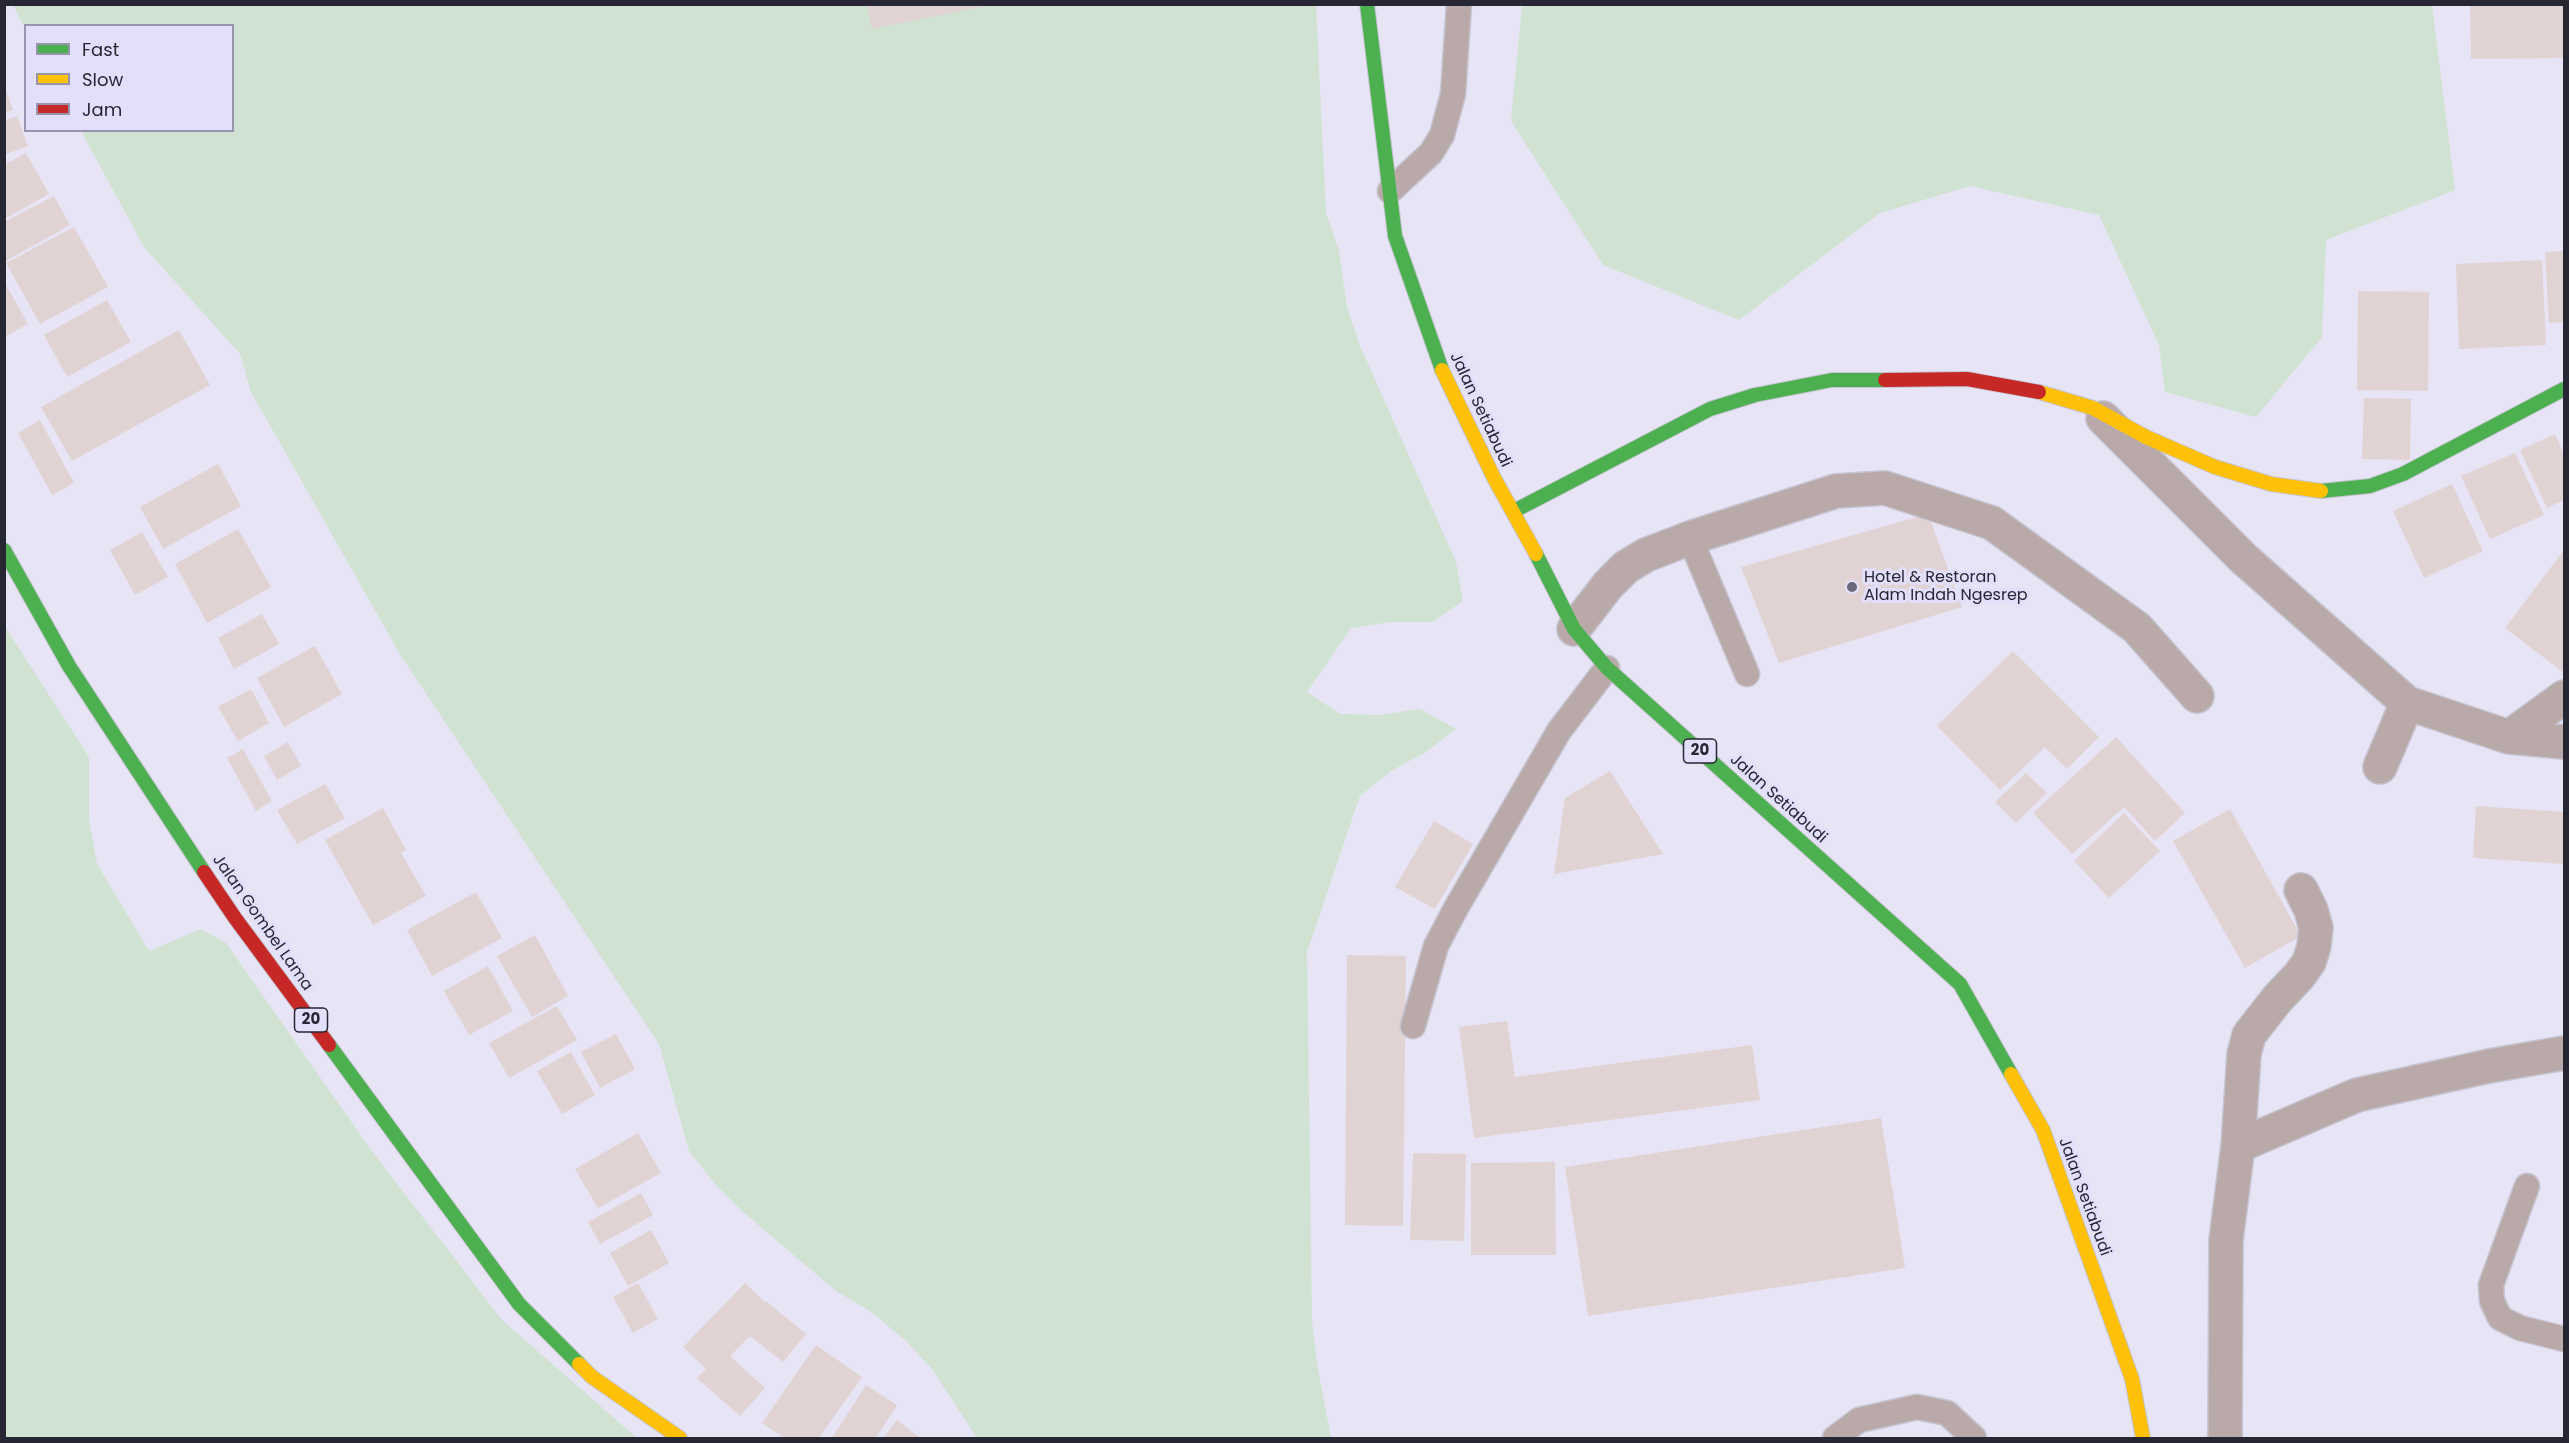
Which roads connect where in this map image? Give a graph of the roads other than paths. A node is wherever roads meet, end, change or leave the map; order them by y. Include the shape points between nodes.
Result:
1 (1366, 4) edge
2 (1459, 4) edge
3 (1390, 191) junction
4 (2565, 389) edge
5 (2093, 408) junction
6 (1514, 511) junction
7 (1690, 538) junction
8 (4, 550) edge
9 (1574, 629) junction
10 (1607, 668) junction
11 (1747, 674) dead end
12 (2198, 696) dead end
13 (2565, 697) edge
14 (2407, 703) junction
15 (2509, 737) junction
16 (2565, 742) edge
17 (2380, 767) dead end
18 (2301, 890) dead end
19 (1413, 1026) dead end
20 (2565, 1053) edge
21 (2238, 1146) junction
22 (2527, 1186) dead end
23 (2565, 1339) edge
24 (680, 1438) edge
25 (1835, 1438) edge
26 (1974, 1438) edge
27 (2143, 1438) edge
28 (2224, 1438) edge

1 - 3 main road, Jalan Setiabudi / 20
2 - 3 lane via 1453,94 1442,135 1431,153
3 - 6 main road, Jalan Setiabudi / 20 via 1395,236 1441,368
4 - 5 main road via 2403,474 2370,486 2321,491 2271,484 2215,467 2146,437
5 - 6 main road via 2051,394 1967,379 1832,380 1755,395 1710,409
5 - 14 street via 2243,558
6 - 9 main road, Jalan Setiabudi / 20
7 - 9 street via 1626,567
7 - 11 lane
7 - 12 street via 1836,491 1885,488 1930,501 1992,523 2137,628
8 - 24 main road, Jalan Gombel Lama / 20 via 69,666 235,918 519,1304 592,1377
9 - 10 main road, Jalan Setiabudi / 20
10 - 19 lane via 1559,731 1436,945
10 - 27 main road, Jalan Setiabudi / 20 via 1959,984 2043,1130 2132,1379
13 - 15 street
14 - 15 street
14 - 17 street
15 - 16 street
18 - 21 street via 2312,910 2314,945 2299,976 2249,1035 2244,1054
20 - 21 street via 2357,1095
21 - 28 street via 2225,1269
22 - 23 lane via 2491,1285 2492,1301 2500,1318 2520,1328
25 - 26 lane via 1859,1420 1917,1407 1947,1413

